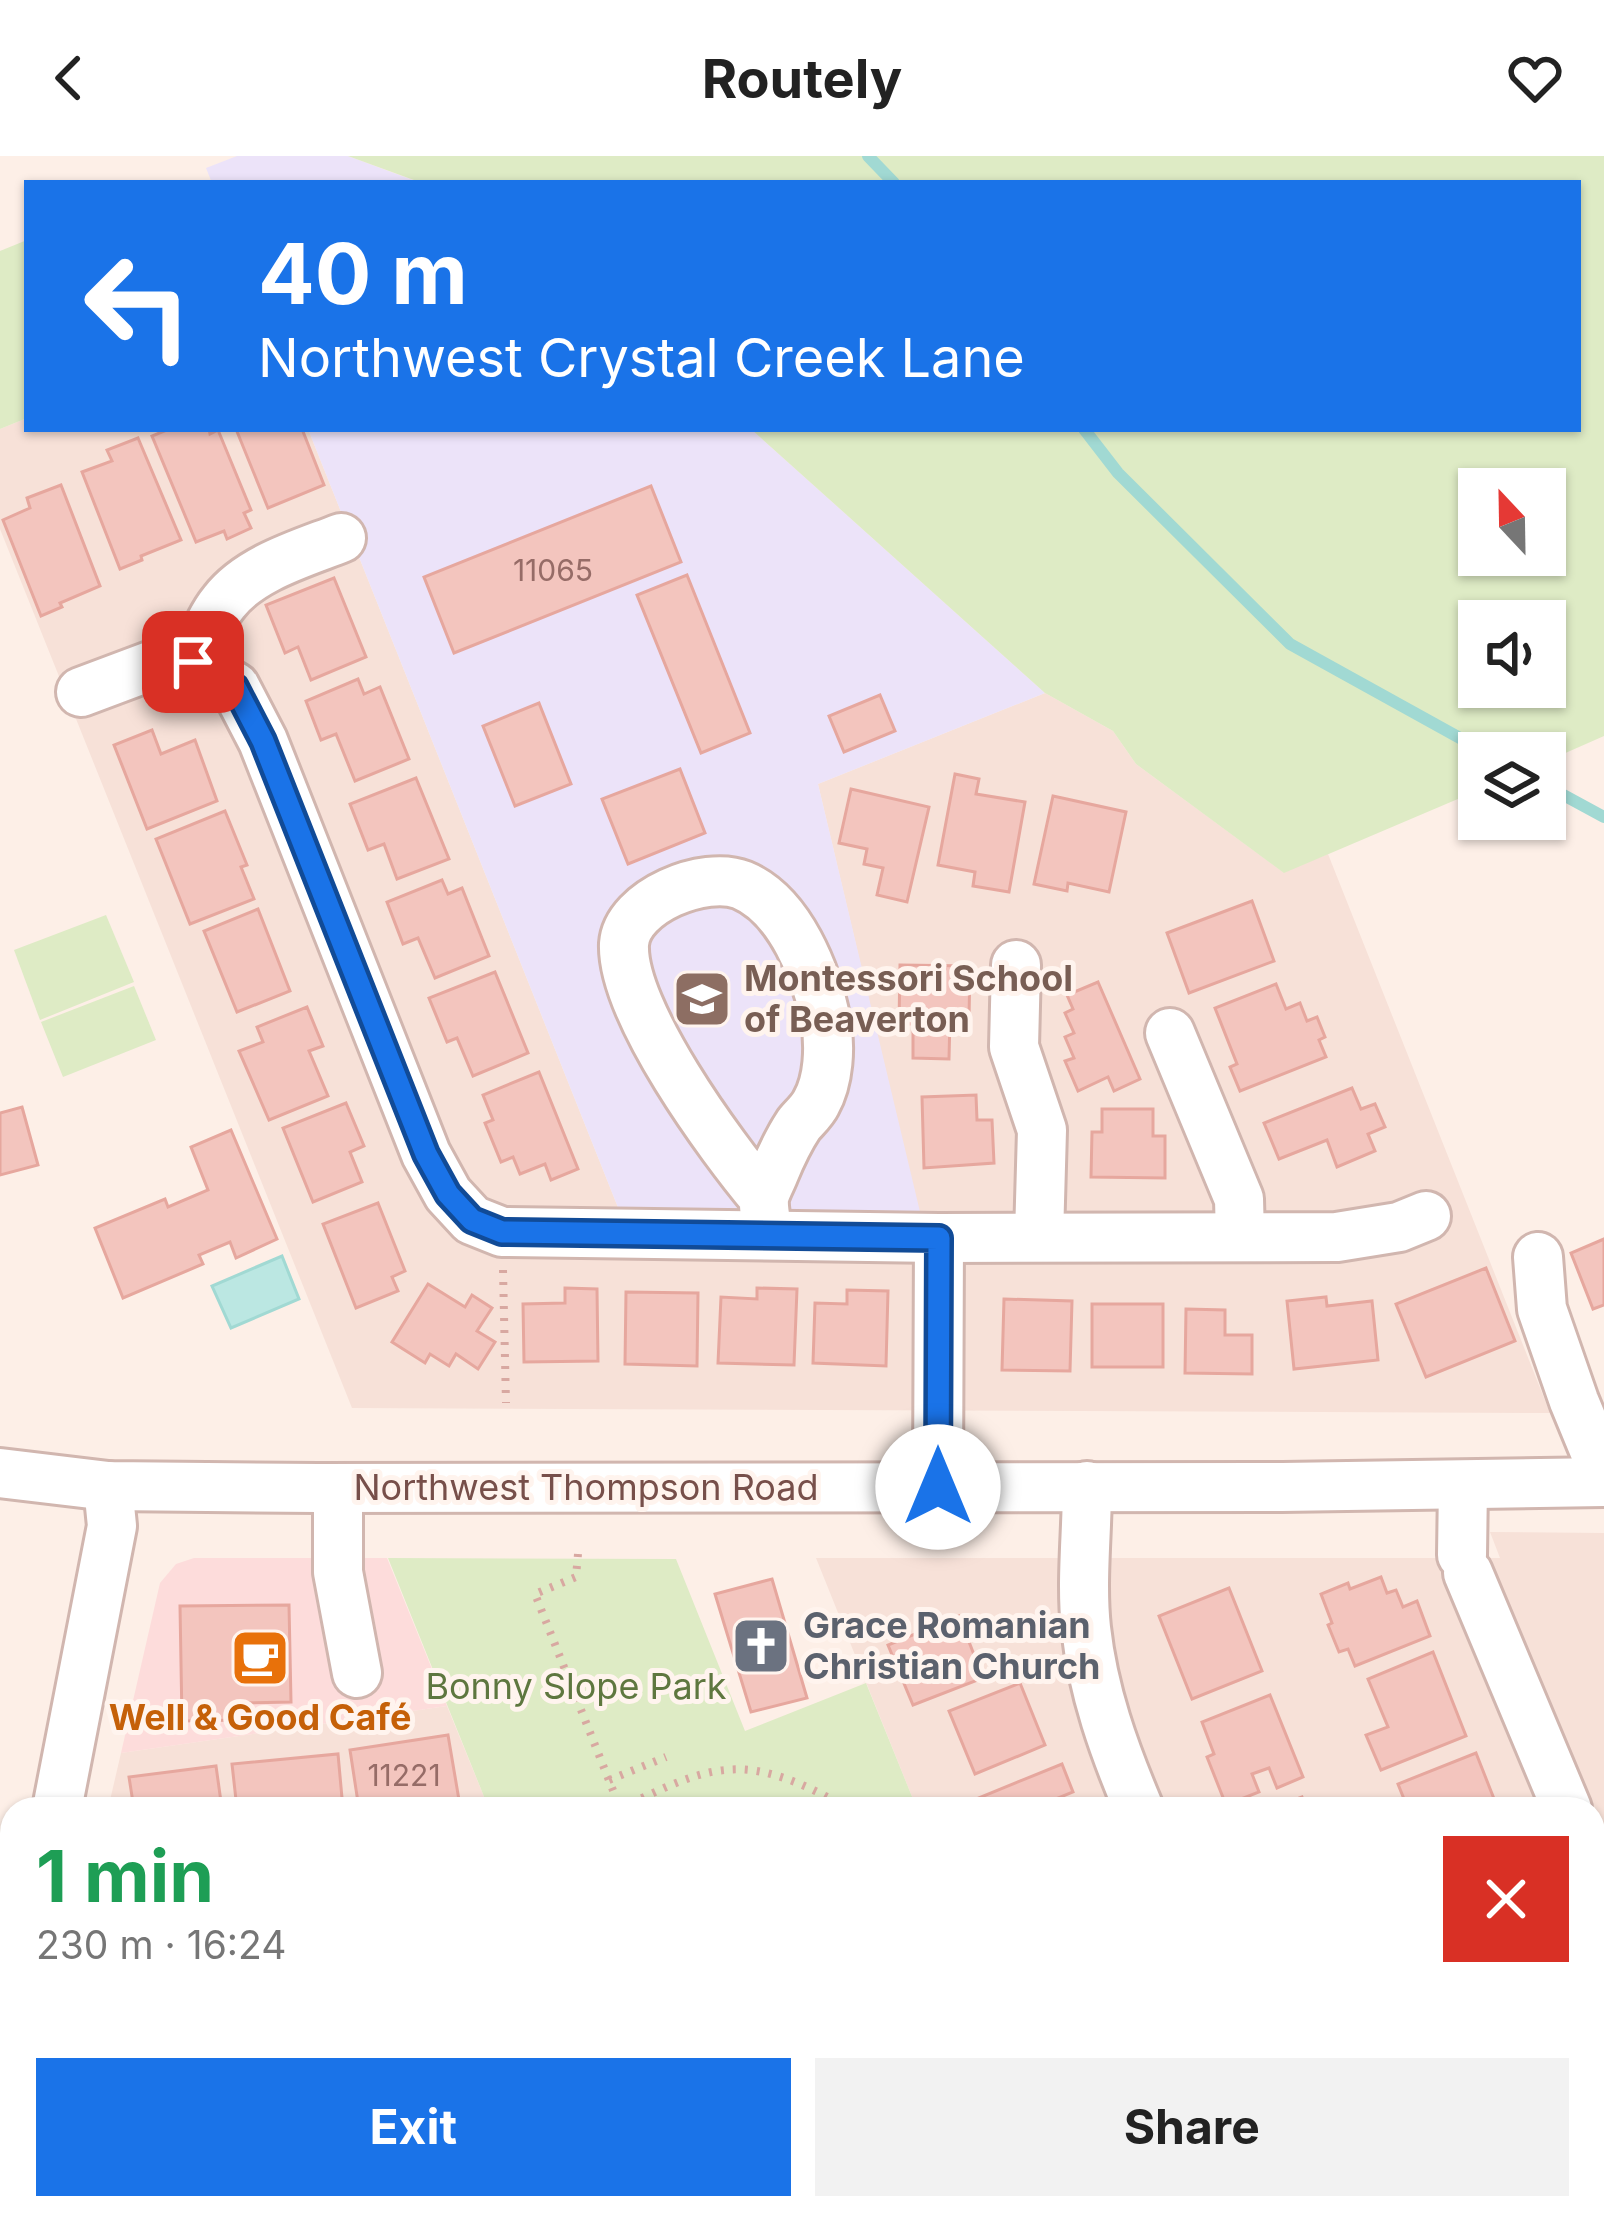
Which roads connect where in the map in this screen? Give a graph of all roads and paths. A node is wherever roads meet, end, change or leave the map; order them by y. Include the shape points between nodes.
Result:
1 (341, 538) dead end
2 (193, 662) junction
3 (82, 692) dead end
4 (1016, 965) dead end
5 (1170, 1033) dead end
6 (1426, 1216) dead end
7 (766, 1217) junction
8 (502, 1232) junction
9 (1240, 1237) junction
10 (939, 1238) junction
11 (1039, 1238) junction
12 (1538, 1257) dead end
13 (506, 1403) dead end
14 (0, 1472) edge
15 (1604, 1478) edge
16 (1463, 1485) junction
17 (108, 1486) junction
18 (1087, 1486) junction
19 (938, 1487) junction
20 (338, 1488) junction
21 (578, 1554) dead end
22 (357, 1673) dead end
23 (666, 1757) dead end
24 (609, 1780) junction
25 (59, 1797) edge
26 (615, 1797) edge
27 (646, 1797) edge
28 (827, 1797) edge
29 (1134, 1797) edge
30 (1562, 1797) edge

1 - 2 street via 237,588
2 - 3 street via 153,665
2 - 8 street via 235,687 263,741 426,1154 472,1220
4 - 11 street via 1014,1047 1042,1130
5 - 9 street via 1239,1199
6 - 9 street via 1337,1237
7 - 7 street via 780,1159 824,1081 826,1022 794,934 767,902 717,880 659,898 637,914 624,938 625,963 694,1107
7 - 8 street
7 - 10 street
8 - 13 path
9 - 11 street
10 - 11 street
10 - 19 street
12 - 15 street via 1542,1309
14 - 17 street, Northwest Thompson Road
15 - 16 street, Northwest Thompson Road
16 - 18 street, Northwest Thompson Road
16 - 30 street via 1465,1564
17 - 20 street, Northwest Thompson Road
17 - 25 street via 112,1526
18 - 19 street, Northwest Thompson Road
18 - 29 street via 1085,1623 1101,1708
19 - 20 street, Northwest Thompson Road
20 - 22 street via 338,1572
21 - 24 path via 576,1577 535,1594
23 - 24 path
24 - 26 path
27 - 28 path via 722,1770 750,1769

